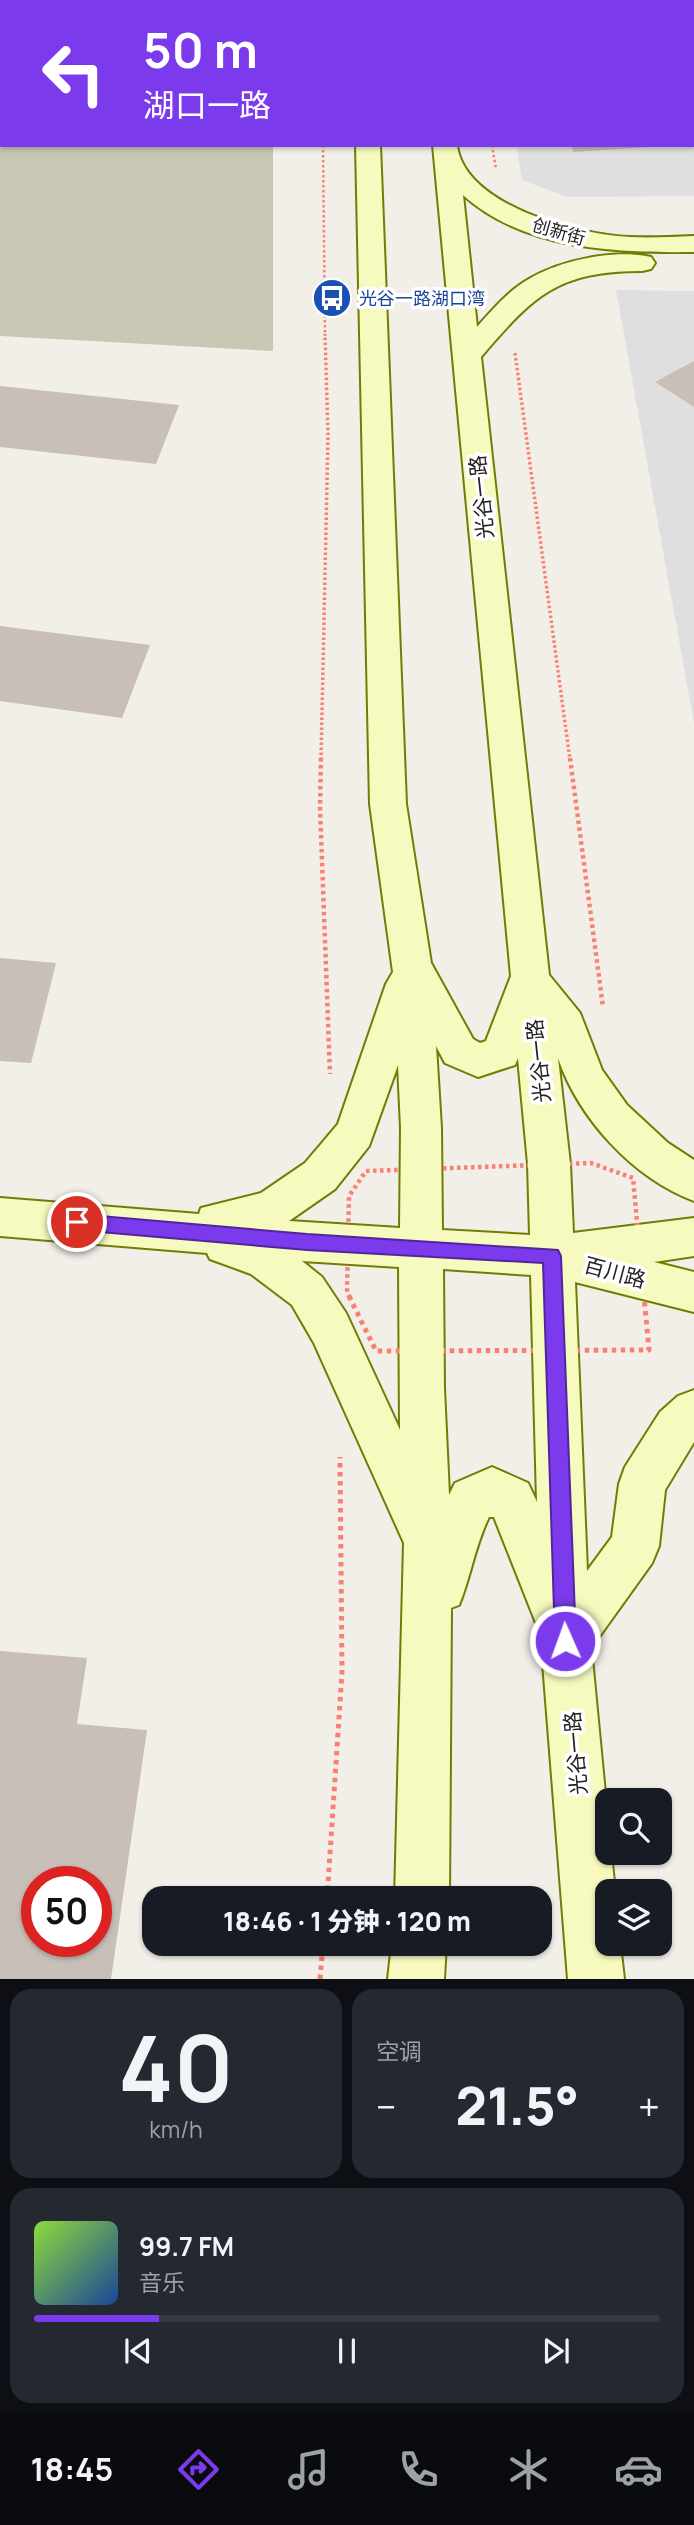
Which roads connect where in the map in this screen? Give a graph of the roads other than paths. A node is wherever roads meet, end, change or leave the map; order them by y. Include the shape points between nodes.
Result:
1 (368, 147) edge
2 (446, 152) edge
3 (694, 244) edge
4 (694, 264) edge
5 (467, 356) junction
6 (412, 963) junction
7 (529, 978) junction
8 (694, 1182) edge
9 (0, 1217) edge
10 (180, 1230) junction
11 (694, 1237) edge
12 (421, 1248) junction
13 (552, 1256) junction
14 (694, 1292) edge
15 (694, 1412) edge
16 (428, 1544) junction
17 (565, 1641) junction
18 (427, 1647) junction
19 (422, 1886) edge
20 (418, 1956) edge
21 (416, 1979) edge
22 (596, 1979) edge

1 - 6 main road via 388,804
2 - 3 main road, 创新街 via 474,192 508,215 597,242
2 - 5 main road, 光谷一路
4 - 5 main road, 创新街 via 628,262 559,276 529,289
5 - 7 main road, 光谷一路
6 - 7 main road via 459,1051 478,1060 501,1053
6 - 10 main road via 355,1133 320,1176 271,1210
6 - 12 main road
7 - 8 main road via 566,1025 585,1078 613,1117 653,1156
7 - 13 main road, 光谷一路 via 549,1164
9 - 10 main road
10 - 12 main road
10 - 16 main road via 265,1259 307,1291 330,1328
11 - 13 main road, 百川路
12 - 13 main road
12 - 16 main road
13 - 14 main road, 百川路
13 - 17 main road, 光谷一路
15 - 17 main road via 676,1428 642,1484 635,1546
16 - 18 main road
17 - 18 main road via 526,1532 510,1500 492,1491 472,1500 455,1534
17 - 22 main road, 光谷一路
18 - 19 main road
20 - 21 main road

